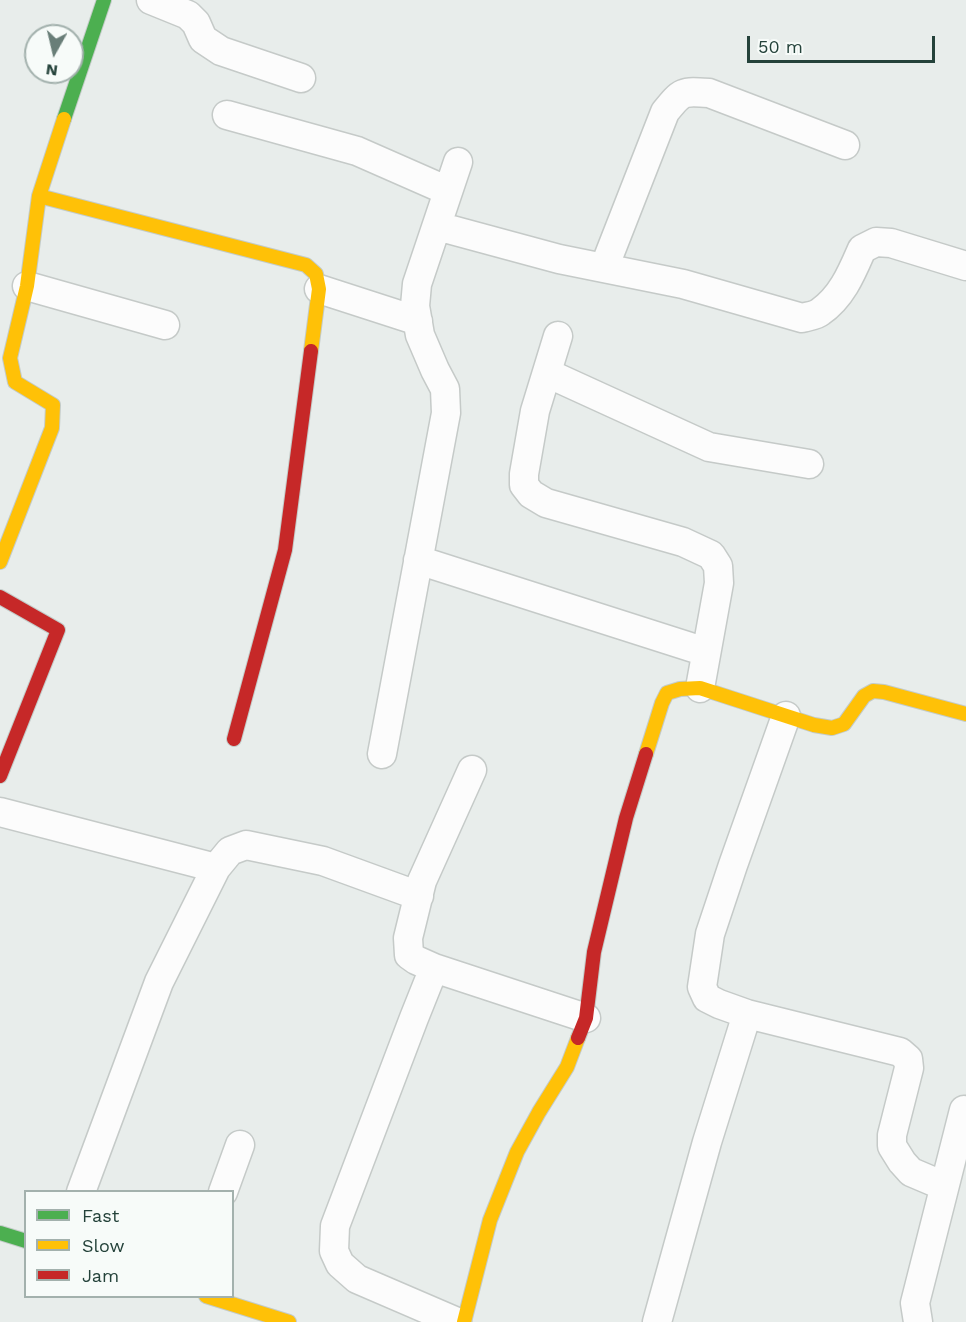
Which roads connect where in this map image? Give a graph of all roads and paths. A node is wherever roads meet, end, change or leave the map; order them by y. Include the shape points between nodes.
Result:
1 (104, 0) edge
2 (151, 0) edge
3 (301, 78) dead end
4 (227, 115) dead end
5 (845, 145) dead end
6 (458, 162) dead end
7 (448, 191) junction
8 (39, 196) junction
9 (436, 226) junction
10 (966, 266) edge
11 (604, 268) junction
12 (27, 286) junction
13 (319, 289) junction
14 (418, 321) junction
15 (165, 325) dead end
16 (558, 336) dead end
17 (547, 373) junction
18 (8, 382) edge
19 (809, 464) dead end
20 (418, 560) junction
21 (0, 562) edge
22 (0, 597) edge
23 (706, 652) junction
24 (700, 688) junction
25 (966, 714) edge
26 (786, 716) junction
27 (234, 739) dead end
28 (382, 754) dead end
29 (472, 770) dead end
30 (0, 776) edge
31 (0, 812) edge
32 (216, 868) junction
33 (419, 896) junction
34 (434, 969) junction
35 (747, 1014) junction
36 (586, 1018) junction
37 (964, 1110) dead end
38 (240, 1145) dead end
39 (944, 1186) junction
40 (81, 1190) edge
41 (223, 1190) edge
42 (212, 1298) edge
43 (289, 1322) edge
44 (457, 1322) edge
45 (464, 1322) edge
46 (657, 1322) edge
47 (918, 1322) edge

1 - 8 street
2 - 3 street via 188,15 203,39 221,51
4 - 7 street via 357,151
5 - 11 street via 709,93 688,91 665,112
6 - 7 street
7 - 9 street
8 - 12 street
8 - 13 street via 306,265 316,274
9 - 11 street
9 - 14 street via 417,284
10 - 11 street via 876,242 862,249 849,280 831,303 819,314 802,318
12 - 15 street
12 - 18 street
13 - 14 street
13 - 27 street via 285,550
14 - 20 street via 420,336 445,388 446,413
16 - 17 street
17 - 19 street via 709,447
17 - 23 street via 535,411 524,485 546,503 683,542 711,555 718,566 719,583
18 - 21 street via 53,405 52,428
20 - 23 street
20 - 28 street
22 - 30 street via 58,630
23 - 24 street
24 - 26 street
24 - 36 street via 667,693 662,703 626,818 594,952
25 - 26 street via 873,691 864,696 843,724 832,728
26 - 35 street via 710,934 702,987 706,998
29 - 33 street via 422,881
31 - 32 street
32 - 33 street via 230,851 246,844 323,861
32 - 40 street via 159,982
33 - 34 street via 408,938 409,955
34 - 36 street
34 - 44 street via 335,1226 334,1251 340,1264 357,1279
35 - 39 street via 900,1052 908,1059 909,1068 892,1146 911,1172
35 - 46 street
36 - 45 street via 567,1067 513,1162 490,1220
37 - 39 street
38 - 41 street
39 - 47 street via 915,1303
42 - 43 street

